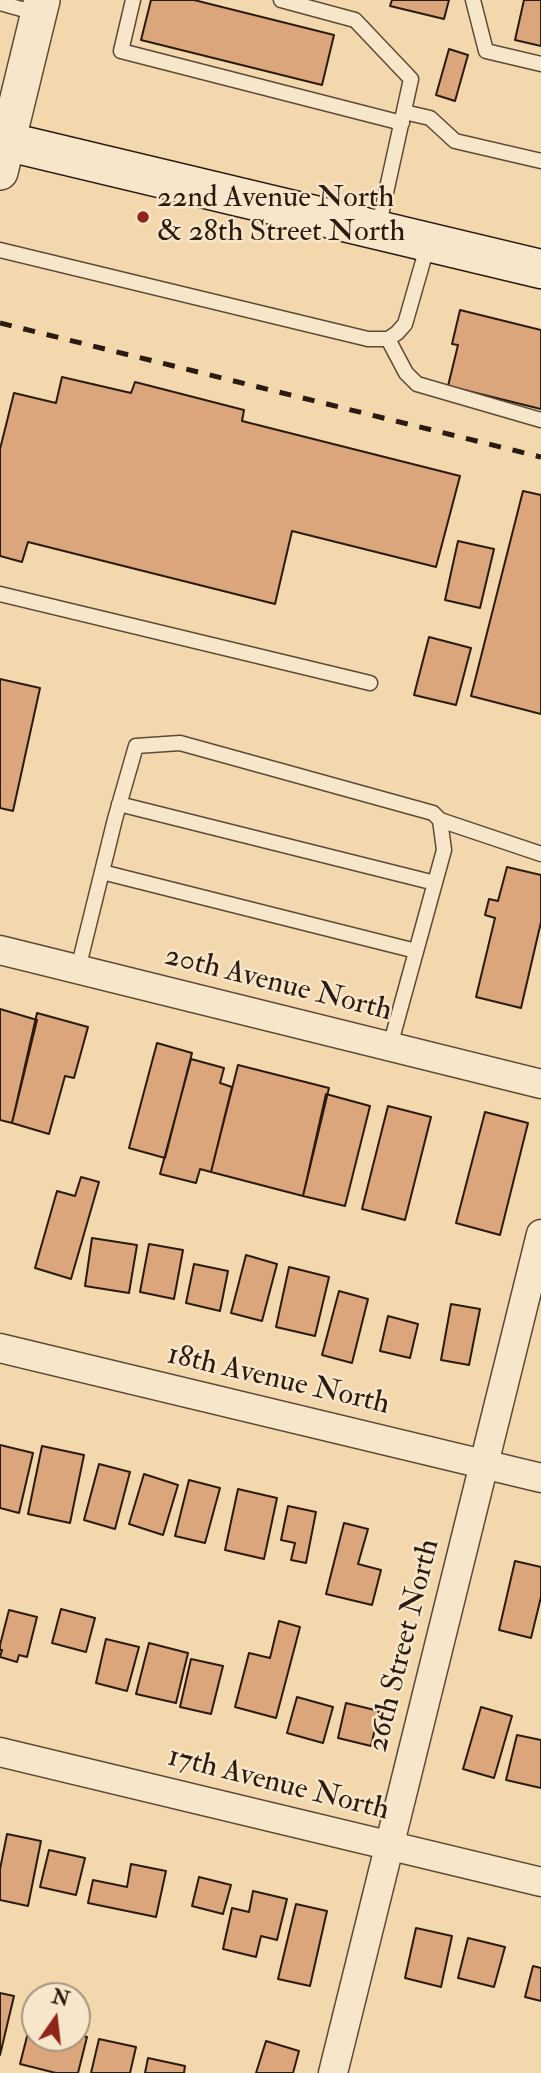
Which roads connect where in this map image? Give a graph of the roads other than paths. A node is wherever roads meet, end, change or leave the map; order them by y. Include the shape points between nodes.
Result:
1 (133, 0) edge
2 (281, 0) edge
3 (473, 0) edge
4 (0, 3) edge
5 (41, 7) edge
6 (541, 64) edge
7 (403, 118) junction
8 (3, 151) edge
9 (541, 161) edge
10 (377, 230) junction
11 (429, 242) junction
12 (0, 250) edge
13 (541, 270) edge
14 (388, 339) junction
15 (541, 420) edge
16 (0, 594) edge
17 (370, 683) dead end
18 (119, 804) junction
19 (440, 820) junction
20 (541, 855) edge
21 (102, 873) junction
22 (435, 883) junction
23 (0, 950) edge
24 (416, 951) junction
25 (78, 969) junction
26 (390, 1046) junction
27 (541, 1084) edge
28 (541, 1234) edge
29 (0, 1349) edge
30 (484, 1464) junction
31 (541, 1478) edge
32 (0, 1752) edge
33 (389, 1846) junction
34 (541, 1882) edge
35 (332, 2073) edge

1 - 7 lane via 121,51
2 - 7 lane via 355,20 411,79
3 - 6 lane via 485,51
4 - 5 lane
5 - 8 street
7 - 9 lane via 430,118 456,141
7 - 10 lane
8 - 10 main road
10 - 11 main road
11 - 13 main road
11 - 14 lane via 405,324
12 - 14 lane via 368,339
14 - 15 lane via 417,384
16 - 17 lane
18 - 19 lane via 136,746 180,743 433,813
18 - 21 lane
18 - 22 lane
19 - 20 lane
19 - 22 lane via 444,850
21 - 24 lane
21 - 25 lane
22 - 24 lane
23 - 25 street, 20th Avenue North
24 - 26 lane
25 - 26 street, 20th Avenue North
26 - 27 street, 20th Avenue North
28 - 30 street, 26th Street North
29 - 30 street, 18th Avenue North
30 - 31 street, 18th Avenue North
30 - 33 street, 26th Street North
32 - 33 street, 17th Avenue North
33 - 34 street, 17th Avenue North
33 - 35 street, 26th Street North

